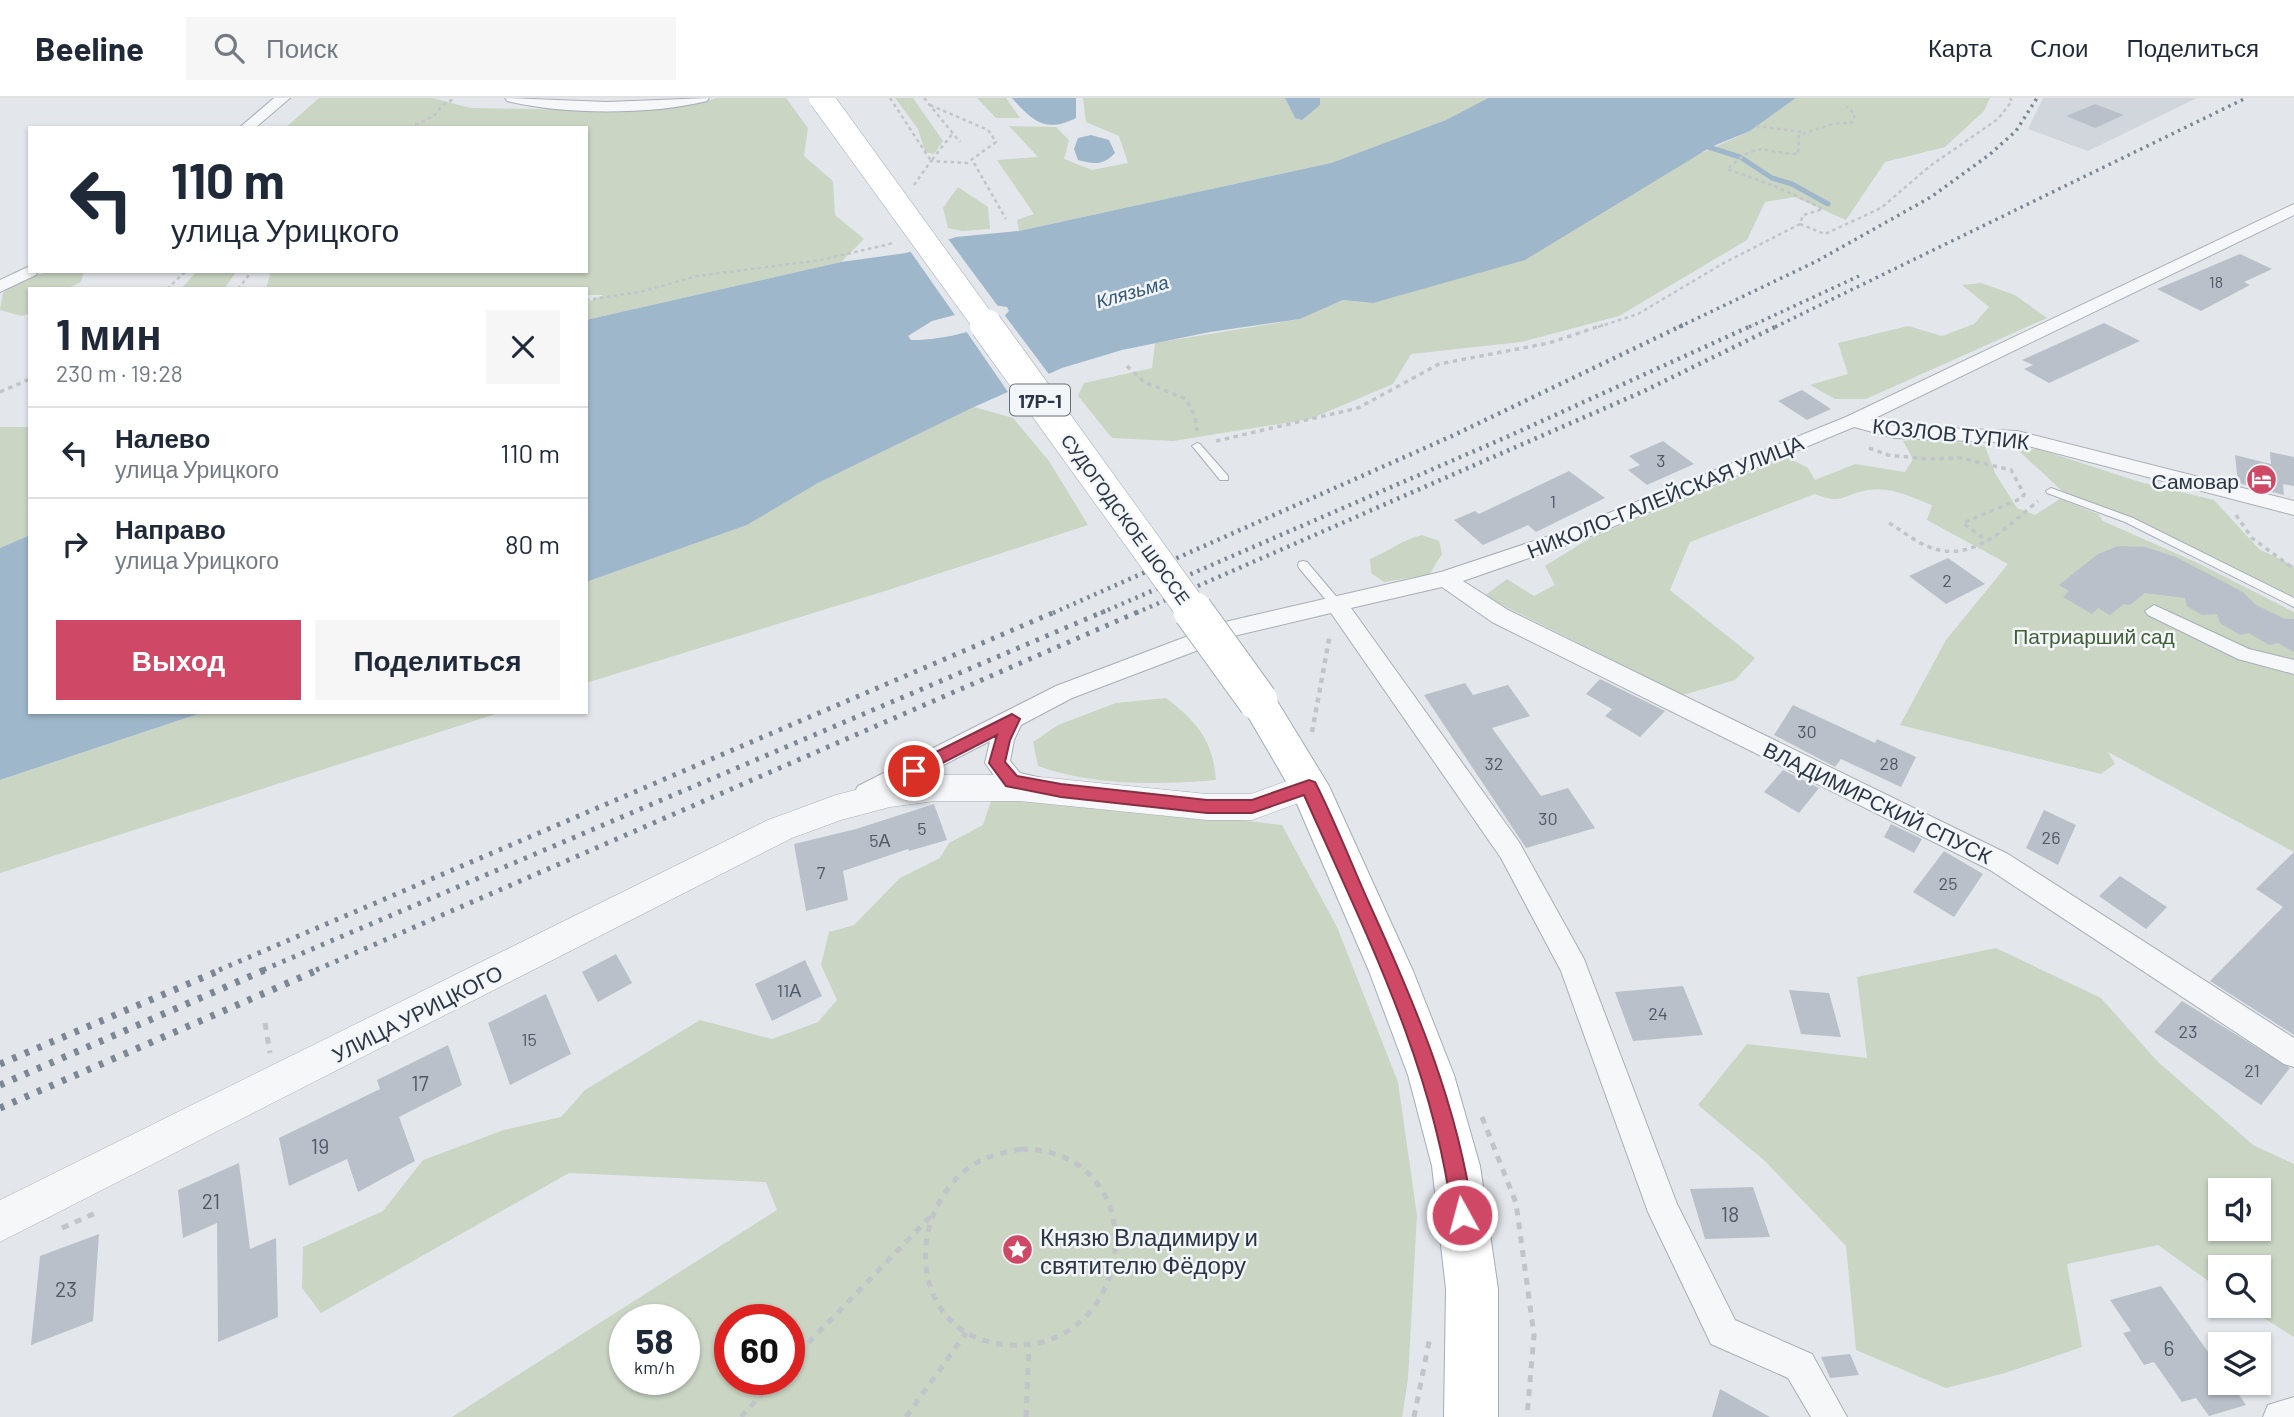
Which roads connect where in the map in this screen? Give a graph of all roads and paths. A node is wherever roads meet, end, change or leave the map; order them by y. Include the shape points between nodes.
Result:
1 (283, 98) edge
2 (455, 98) edge
3 (513, 98) edge
4 (702, 98) edge
5 (821, 98) edge
6 (890, 98) edge
7 (924, 98) edge
8 (2010, 98) edge
9 (930, 105) junction
10 (1847, 107) dead end
11 (248, 126) edge
12 (413, 126) edge
13 (1756, 126) dead end
14 (1807, 132) junction
15 (953, 133) junction
16 (960, 142) dead end
17 (931, 161) junction
18 (974, 163) junction
19 (909, 193) dead end
20 (2292, 212) edge
21 (1006, 219) dead end
22 (1801, 224) junction
23 (898, 242) dead end
24 (28, 272) edge
25 (184, 273) edge
26 (250, 273) edge
27 (0, 287) edge
28 (169, 287) edge
29 (240, 287) edge
30 (588, 300) edge
31 (1127, 366) dead end
32 (28, 380) edge
33 (0, 392) edge
34 (1844, 425) junction
35 (1197, 446) junction
36 (1224, 478) dead end
37 (2217, 488) junction
38 (2051, 491) joint
39 (2294, 508) edge
40 (1889, 523) dead end
41 (1987, 541) junction
42 (1303, 565) dead end
43 (2294, 569) edge
44 (1445, 579) junction
45 (2294, 603) edge
46 (1336, 604) junction
47 (2154, 611) dead end
48 (1328, 649) dead end
49 (2294, 667) edge
50 (1012, 719) junction
51 (1312, 737) dead end
52 (1309, 786) junction
53 (1061, 791) junction
54 (836, 808) junction
55 (2294, 1055) edge
56 (931, 1216) junction
57 (0, 1222) edge
58 (1430, 1323) dead end
59 (966, 1333) junction
60 (805, 1346) edge
61 (1029, 1346) junction
62 (761, 1395) edge
63 (2294, 1414) edge
64 (741, 1417) edge
65 (906, 1417) edge
66 (1026, 1417) edge
67 (1414, 1417) edge
68 (1471, 1417) edge
69 (1830, 1417) edge
70 (2280, 1417) edge

1 - 11 street
2 - 12 path
3 - 4 street via 593,104
5 - 52 main road, СУДОГОДСКОЕ ШОССЕ / 17Р-1, bridge via 1258,701
6 - 17 path via 923,156
7 - 9 path
8 - 22 path via 1998,119 1930,166 1881,208 1825,234
9 - 15 path
9 - 18 path via 988,130 996,142
10 - 14 path via 1856,114 1853,122
13 - 14 path
14 - 22 path via 1799,135 1798,154 1762,147 1727,169 1823,209 1803,215
15 - 16 path
15 - 17 path
17 - 18 path
17 - 19 path
18 - 21 path
20 - 34 street, НИКОЛО-ГАЛЕЙСКАЯ УЛИЦА
22 - 35 path via 1638,314 1549,343 1439,364 1358,408
23 - 30 path via 815,262 694,276 676,284
24 - 27 street
25 - 28 path
26 - 29 path
31 - 35 path via 1144,382 1177,391 1190,404
32 - 33 path
34 - 37 street, КОЗЛОВ ТУПИК via 2017,437
34 - 41 path via 1865,446 1888,455 1961,458 2011,470 2022,498 1963,523
34 - 44 street, НИКОЛО-ГАЛЕЙСКАЯ УЛИЦА via 1574,535
35 - 36 lane
37 - 39 street, КОЗЛОВ ТУПИК
37 - 43 path via 2252,538
38 - 41 path
38 - 45 lane via 2129,520
40 - 41 path via 1932,550 1956,555
42 - 46 lane
44 - 46 street, НИКОЛО-ГАЛЕЙСКАЯ УЛИЦА
44 - 55 street, ВЛАДИМИРСКИЙ СПУСК via 1500,615 1999,862
46 - 50 street, НИКОЛО-ГАЛЕЙСКАЯ УЛИЦА via 1233,628 1064,692
46 - 69 street via 1510,850 1568,957 1664,1212 1723,1332 1800,1366
47 - 49 street via 2244,654
48 - 51 path
50 - 53 street, УЛИЦА УРИЦКОГО via 997,763 1012,781
50 - 54 street, УЛИЦА УРИЦКОГО
52 - 53 street, УЛИЦА УРИЦКОГО via 1252,807 1207,807
52 - 68 main road, 17Р-1 via 1431,1074 1456,1166 1472,1289
53 - 54 street, УЛИЦА УРИЦКОГО via 935,788
54 - 57 street, УЛИЦА УРИЦКОГО via 780,829
56 - 59 path via 924,1242 932,1293 946,1315
56 - 60 path
56 - 61 path via 946,1190 967,1168 1002,1153 1050,1151 1076,1162 1097,1180 1112,1204 1119,1233 1117,1264 1105,1293 1086,1318 1059,1336
58 - 67 path
59 - 61 path via 996,1345
59 - 65 path
61 - 66 path
62 - 64 path
63 - 70 street

